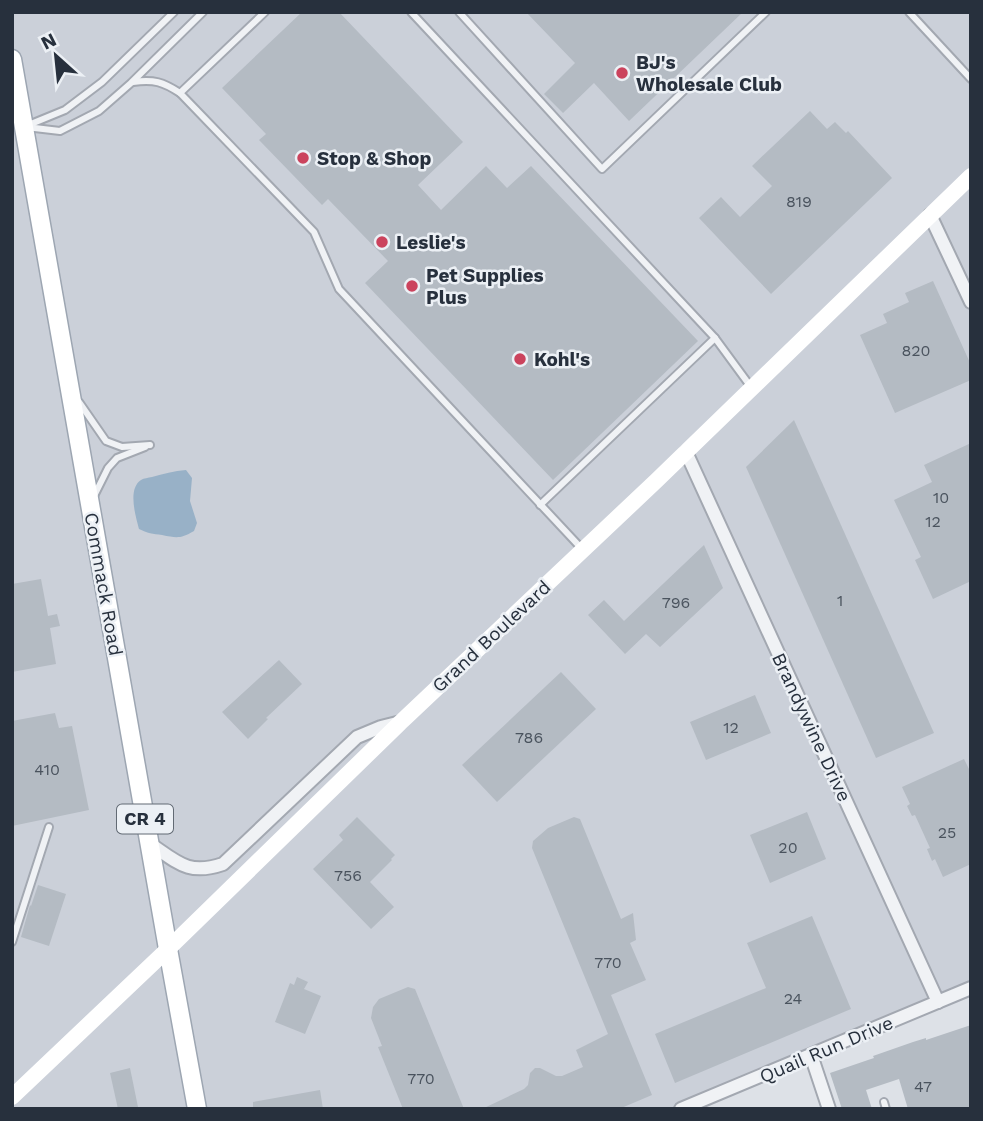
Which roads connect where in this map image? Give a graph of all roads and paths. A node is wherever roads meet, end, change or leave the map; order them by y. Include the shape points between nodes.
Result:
1 (174, 12) edge
2 (204, 12) edge
3 (265, 12) edge
4 (411, 12) edge
5 (459, 12) edge
6 (766, 12) edge
7 (909, 12) edge
8 (12, 59) edge
9 (971, 79) edge
10 (131, 83) junction
11 (180, 93) junction
12 (18, 128) edge
13 (971, 176) edge
14 (930, 215) junction
15 (971, 302) edge
16 (715, 338) junction
17 (751, 387) junction
18 (71, 391) junction
19 (686, 452) junction
20 (90, 502) junction
21 (540, 505) junction
22 (583, 550) junction
23 (402, 721) junction
24 (49, 827) dead end
25 (149, 843) junction
26 (12, 942) edge
27 (168, 950) junction
28 (971, 988) edge
29 (938, 1002) junction
30 (811, 1055) junction
31 (12, 1097) edge
32 (197, 1109) edge
33 (681, 1109) edge
34 (829, 1109) edge

1 - 12 lane via 102,82 65,110
2 - 10 lane
3 - 11 lane
4 - 16 lane
5 - 6 lane via 601,169
7 - 9 lane
8 - 12 main road, Commack Road / CR 4
10 - 11 lane via 159,82
10 - 12 lane via 99,111 60,131
11 - 21 lane via 314,232 339,289
12 - 18 main road, Commack Road / CR 4
13 - 14 street, Grand Boulevard
14 - 15 street
14 - 17 street, Grand Boulevard
16 - 17 lane
16 - 21 lane
17 - 19 street, Grand Boulevard
18 - 20 main road, Commack Road / CR 4
18 - 20 lane via 106,441 122,447 150,445 117,458
19 - 22 street, Grand Boulevard
19 - 29 street, Brandywine Drive
20 - 25 main road, Commack Road / CR 4
21 - 22 lane
22 - 23 street, Grand Boulevard
23 - 25 street via 357,737 223,864 191,869
23 - 27 street, Grand Boulevard
24 - 26 lane
25 - 27 main road, Commack Road / CR 4
27 - 31 street, Grand Boulevard
27 - 32 main road, Commack Road / CR 4
28 - 29 street, Quail Run Drive
29 - 30 street, Quail Run Drive
30 - 33 street, Quail Run Drive
30 - 34 street

